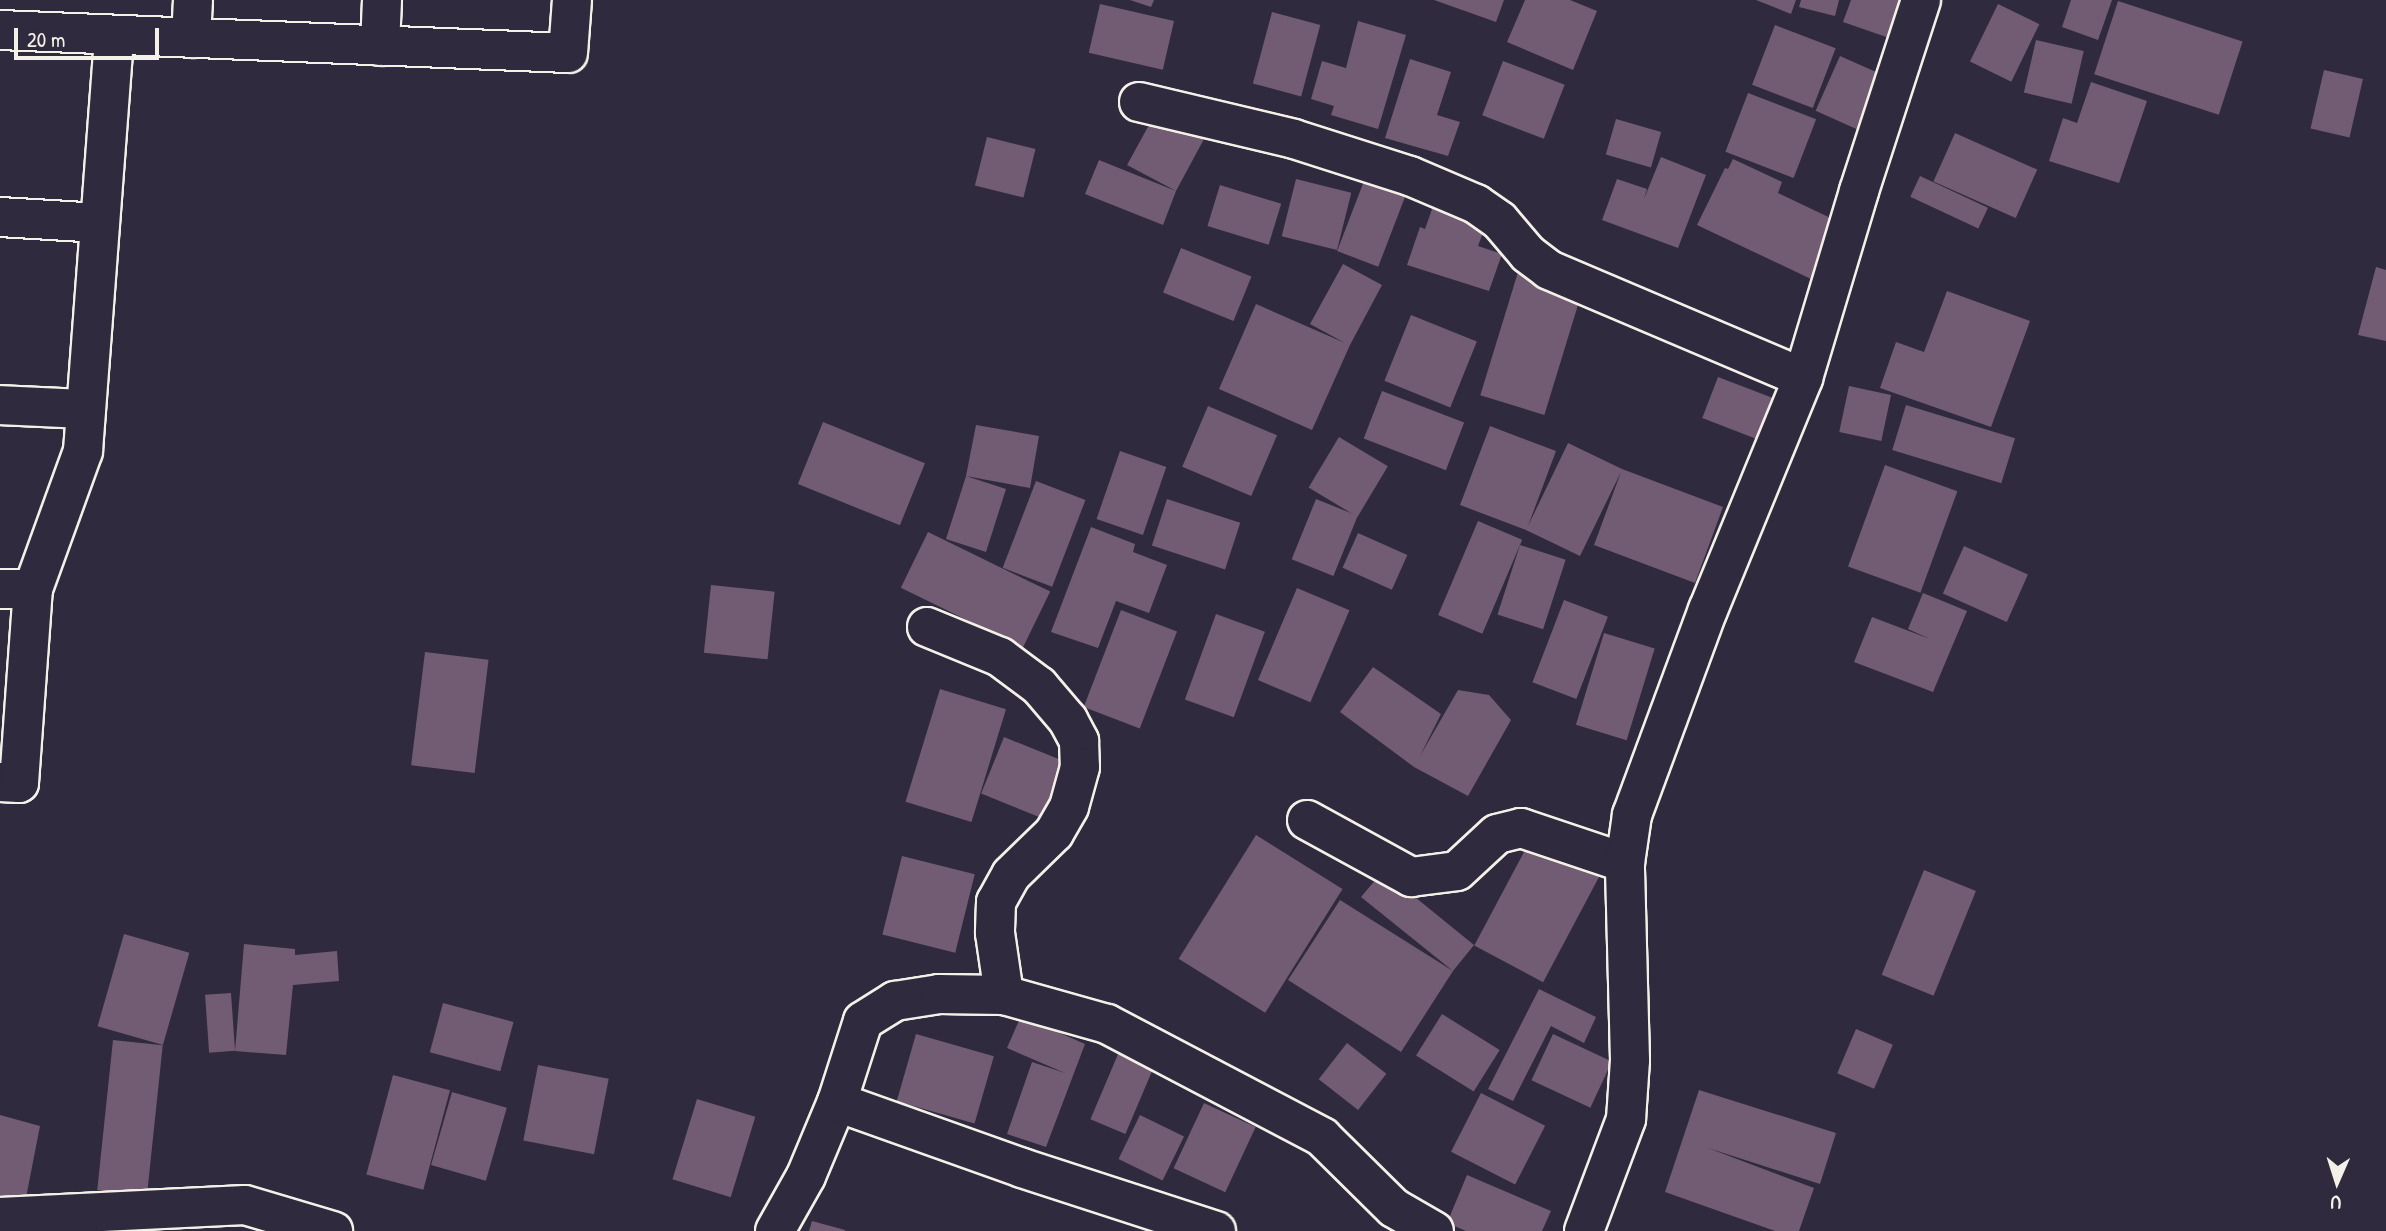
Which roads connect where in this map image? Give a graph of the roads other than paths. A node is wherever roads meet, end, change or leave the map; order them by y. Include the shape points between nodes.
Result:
1 (193, 0) edge
2 (382, 0) edge
3 (572, 0) edge
4 (1921, 0) edge
5 (5, 20) edge
6 (114, 35) junction
7 (191, 37) junction
8 (380, 46) junction
9 (1139, 102) dead end
10 (0, 217) edge
11 (100, 223) junction
12 (1803, 378) junction
13 (0, 405) edge
14 (86, 409) junction
15 (16, 589) edge
16 (927, 627) dead end
17 (0, 782) edge
18 (1307, 820) dead end
19 (1625, 863) junction
20 (1004, 995) junction
21 (837, 1102) junction
22 (0, 1217) edge
23 (57, 1223) edge
24 (333, 1231) edge
25 (775, 1231) edge
26 (1216, 1231) edge
27 (1434, 1231) edge
28 (1584, 1231) edge

1 - 7 street
2 - 8 street
3 - 8 street via 569,53
4 - 12 street
5 - 6 street
6 - 7 street
6 - 11 street
7 - 8 street
9 - 12 street via 1294,139 1410,176 1476,204 1549,270
10 - 11 street
11 - 14 street
12 - 19 street via 1665,722 1632,815
13 - 14 street
14 - 15 street via 83,451
15 - 17 street via 19,783
16 - 20 street via 1010,664 1039,686 1079,741 1080,767 1069,807 1055,833 1011,874 996,902
18 - 19 street via 1411,877 1457,871 1497,834 1521,828
19 - 28 street via 1630,1060 1626,1119
20 - 21 street via 939,994 895,1001 863,1021
20 - 27 street via 1107,1024 1253,1099 1322,1137 1394,1208
21 - 25 street via 806,1176
21 - 26 street
22 - 23 street
23 - 24 street via 245,1205

